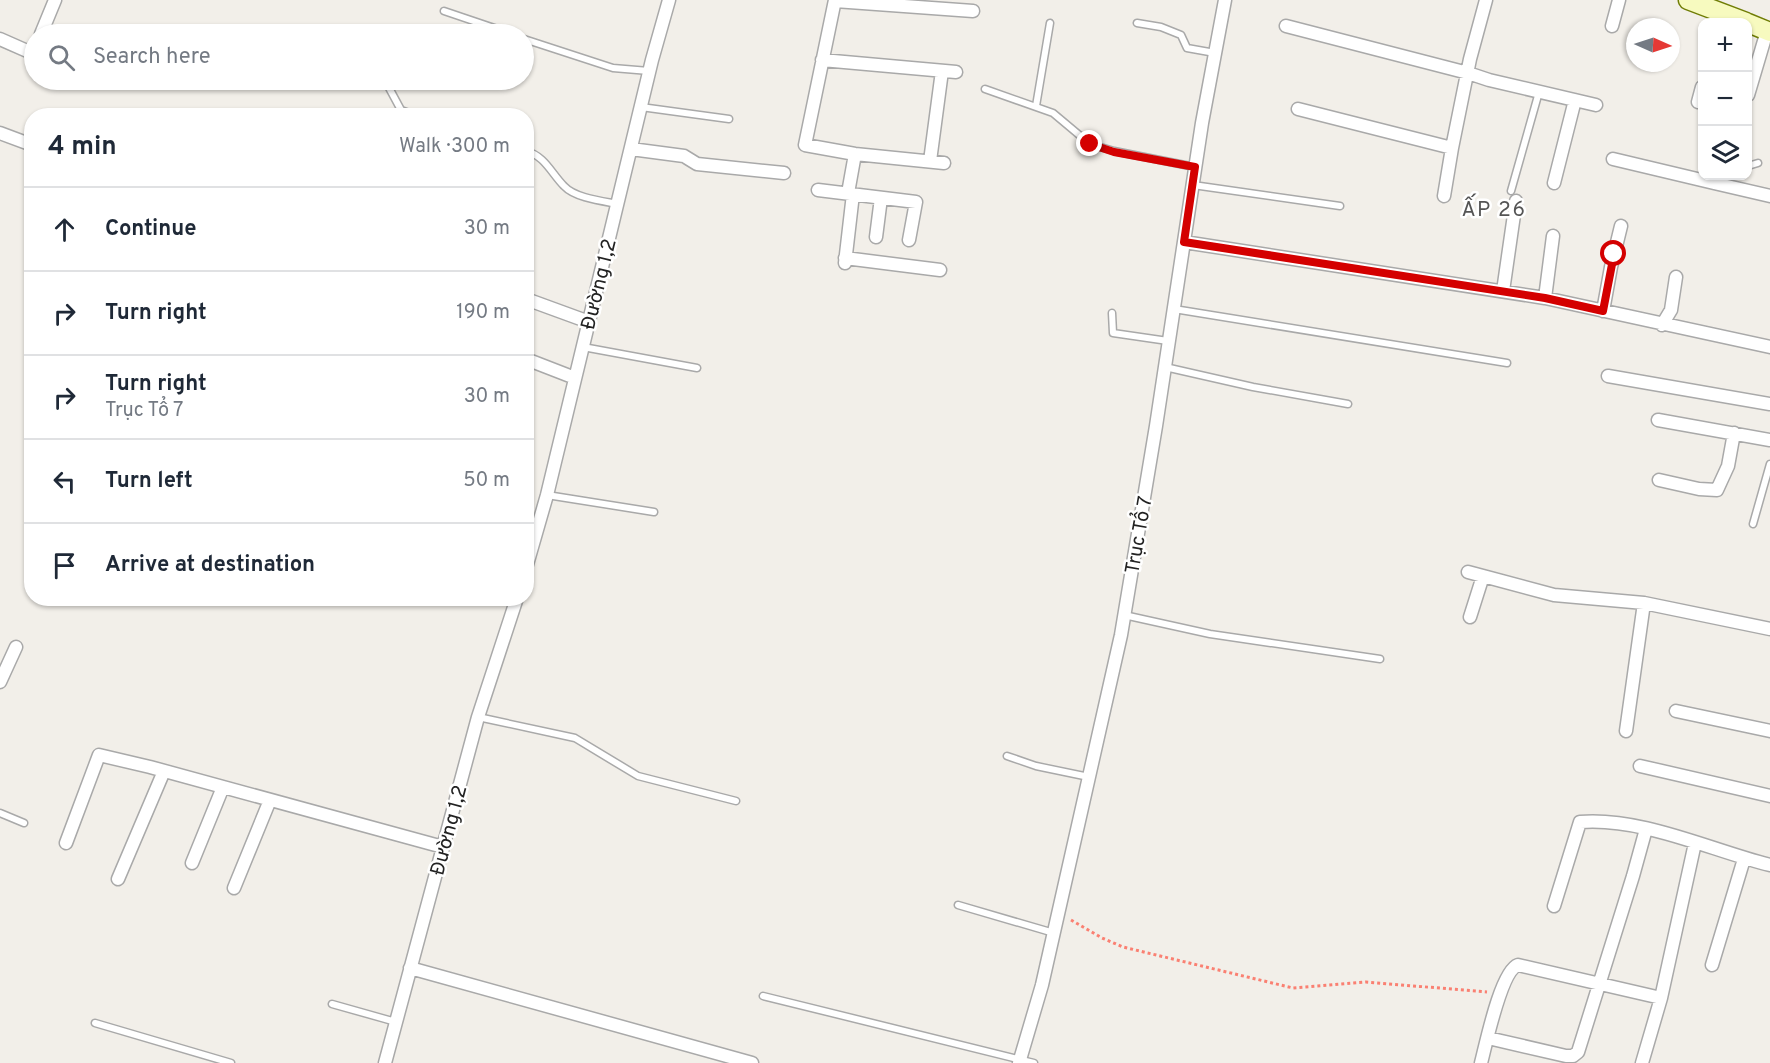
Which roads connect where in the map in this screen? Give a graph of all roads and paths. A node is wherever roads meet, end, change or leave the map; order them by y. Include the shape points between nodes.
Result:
1 (55, 0) edge
2 (669, 0) edge
3 (835, 0) edge
4 (1225, 0) edge
5 (1486, 0) edge
6 (1619, 0) edge
7 (1688, 0) edge
8 (444, 11) dead end
9 (973, 11) dead end
10 (1722, 12) edge
11 (1050, 23) dead end
12 (1137, 23) dead end
13 (45, 24) edge
14 (482, 24) edge
15 (1752, 25) edge
16 (1286, 26) dead end
17 (1612, 26) dead end
18 (1769, 31) edge
19 (0, 39) edge
20 (534, 42) edge
21 (24, 49) edge
22 (1215, 53) junction
23 (822, 60) junction
24 (649, 71) junction
25 (942, 71) junction
26 (956, 72) dead end
27 (1468, 73) junction
28 (1752, 83) edge
29 (986, 89) dead end
30 (390, 90) edge
31 (1539, 92) junction
32 (1575, 100) junction
33 (1596, 105) dead end
34 (1036, 106) junction
35 (641, 107) junction
36 (400, 108) edge
37 (1298, 109) dead end
38 (729, 118) dead end
39 (0, 133) edge
40 (24, 142) edge
41 (1452, 148) junction
42 (631, 149) junction
43 (534, 153) edge
44 (855, 154) junction
45 (1613, 159) dead end
46 (930, 161) junction
47 (944, 163) dead end
48 (1758, 163) dead end
49 (1752, 165) edge
50 (1195, 167) junction
51 (784, 173) dead end
52 (1698, 175) edge
53 (1720, 180) edge
54 (1554, 183) dead end
55 (1192, 185) junction
56 (818, 190) dead end
57 (851, 194) junction
58 (1444, 196) dead end
59 (1513, 196) joint
60 (1770, 196) edge
61 (881, 198) junction
62 (618, 204) junction
63 (1340, 206) dead end
64 (1621, 226) dead end
65 (1552, 236) dead end
66 (876, 237) dead end
67 (909, 240) dead end
68 (1184, 242) junction
69 (940, 270) dead end
70 (1676, 277) dead end
71 (1503, 291) junction
72 (1545, 298) junction
73 (534, 302) edge
74 (1174, 309) junction
75 (1603, 311) junction
76 (1112, 313) dead end
77 (589, 322) junction
78 (1662, 325) junction
79 (1169, 341) junction
80 (583, 347) junction
81 (1770, 347) edge
82 (534, 361) edge
83 (1507, 363) dead end
84 (1165, 367) junction
85 (697, 368) dead end
86 (1608, 376) dead end
87 (575, 378) junction
88 (1348, 404) dead end
89 (1770, 404) edge
90 (1658, 420) dead end
91 (1734, 433) junction
92 (1770, 440) edge
93 (1770, 464) edge
94 (1659, 480) dead end
95 (547, 495) junction
96 (654, 512) dead end
97 (1753, 524) dead end
98 (534, 540) edge
99 (1468, 572) dead end
100 (1482, 576) junction
101 (1644, 603) junction
102 (514, 606) edge
103 (1124, 615) junction
104 (1470, 617) dead end
105 (1770, 629) edge
106 (16, 647) dead end
107 (1380, 659) dead end
108 (0, 682) edge
109 (1676, 711) dead end
110 (478, 717) junction
111 (1626, 731) dead end
112 (1770, 731) edge
113 (1007, 756) dead end
114 (1640, 766) dead end
115 (164, 771) junction
116 (1089, 777) junction
117 (222, 787) junction
118 (1770, 796) edge
119 (270, 800) junction
120 (736, 801) dead end
121 (0, 813) edge
122 (24, 823) dead end
123 (1646, 829) junction
124 (66, 843) dead end
125 (1695, 843) junction
126 (443, 848) junction
127 (1744, 859) junction
128 (192, 863) dead end
129 (1770, 865) edge
130 (118, 879) dead end
131 (234, 888) dead end
132 (958, 905) dead end
133 (1554, 906) dead end
134 (1059, 913) junction
135 (1054, 933) junction
136 (1712, 965) dead end
137 (410, 968) junction
138 (1599, 984) junction
139 (1500, 993) junction
140 (763, 996) dead end
141 (1661, 998) junction
142 (332, 1004) dead end
143 (396, 1022) junction
144 (95, 1023) dead end
145 (1488, 1038) junction
146 (1020, 1061) edge
147 (231, 1063) edge
148 (385, 1063) edge
149 (752, 1063) edge
150 (1034, 1063) edge
151 (1481, 1063) edge
152 (1642, 1063) edge

1 - 13 street
2 - 24 street, Đường 1,2
3 - 9 street
3 - 23 street
4 - 22 street, Trục Tổ 7
5 - 27 street
6 - 17 street
7 - 10 street
8 - 14 lane
11 - 34 lane
12 - 22 lane via 1181,35 1186,48
15 - 18 street
16 - 27 street
18 - 28 street
19 - 21 street
20 - 24 lane via 613,68
22 - 50 street, Trục Tổ 7
23 - 25 street
23 - 44 street via 805,145
24 - 35 street, Đường 1,2
25 - 26 street
25 - 46 street
27 - 31 street
27 - 41 street
29 - 34 lane
30 - 36 lane
31 - 32 street
31 - 59 lane
32 - 33 street
32 - 54 street
34 - 50 lane via 1053,113 1090,144
35 - 38 lane
35 - 42 street, Đường 1,2
37 - 41 street
39 - 40 street
41 - 58 street
42 - 51 street via 684,156 697,164
42 - 62 street, Đường 1,2
43 - 62 lane via 565,188
44 - 46 street
44 - 57 street
45 - 52 street
46 - 47 street
48 - 49 lane
50 - 55 street, Trục Tổ 7
53 - 60 street
55 - 63 lane
55 - 68 street, Trục Tổ 7
56 - 57 street
57 - 61 street
57 - 69 street via 845,261
59 - 71 street
61 - 66 street
61 - 67 street via 916,202
62 - 77 street, Đường 1,2
64 - 75 street
65 - 72 street
68 - 71 street
68 - 74 street, Trục Tổ 7
70 - 78 street via 1671,310
71 - 72 street
72 - 75 street
73 - 77 street
74 - 79 street, Trục Tổ 7
74 - 83 lane
75 - 78 street
76 - 79 lane via 1113,333
77 - 80 street, Đường 1,2
78 - 81 street
79 - 84 street, Trục Tổ 7
80 - 85 lane
80 - 87 street, Đường 1,2
82 - 87 street
84 - 88 lane
84 - 103 street, Trục Tổ 7
86 - 89 street
87 - 95 street, Đường 1,2
90 - 91 street
91 - 92 street
91 - 94 street via 1728,466 1717,490
93 - 97 lane
95 - 96 lane
95 - 98 street, Đường 1,2
99 - 100 street
100 - 101 street via 1554,595
100 - 104 street
101 - 105 street
101 - 111 street
102 - 110 street, Đường 1,2
103 - 107 lane via 1210,634
103 - 116 street, Trục Tổ 7
106 - 108 street
109 - 112 street
110 - 120 lane via 575,738 638,776
110 - 126 street, Đường 1,2
113 - 116 lane
114 - 118 street
115 - 117 street
115 - 124 street via 99,754
115 - 130 street
116 - 134 street, Trục Tổ 7
117 - 119 street
117 - 128 street
119 - 126 street
119 - 131 street
121 - 122 lane
123 - 125 street
123 - 133 street via 1600,821 1580,822
123 - 138 street
125 - 127 street
125 - 141 street
126 - 137 street, Đường 1,2
127 - 129 street
127 - 136 street
132 - 135 lane
134 - 135 street, Trục Tổ 7
134 - 139 path via 1123,946 1293,988 1366,982
135 - 146 street, Trục Tổ 7
137 - 143 street, Đường 1,2
137 - 149 street
138 - 139 street via 1518,965 1510,971
138 - 141 street
138 - 145 street via 1578,1052 1573,1056
139 - 145 street
140 - 146 lane
141 - 152 street
142 - 143 lane
143 - 148 street, Đường 1,2
144 - 147 lane
145 - 151 street
146 - 150 lane

